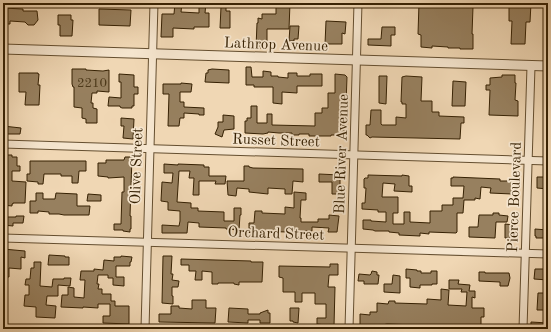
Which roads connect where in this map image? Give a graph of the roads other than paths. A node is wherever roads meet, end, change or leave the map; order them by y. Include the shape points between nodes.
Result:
1 (154, 3) edge
2 (358, 3) edge
3 (3, 49) edge
4 (153, 54) junction
5 (357, 60) junction
6 (531, 66) junction
7 (548, 66) edge
8 (3, 144) edge
9 (150, 149) junction
10 (354, 155) junction
11 (528, 160) junction
12 (548, 161) edge
13 (3, 238) edge
14 (147, 242) junction
15 (352, 248) junction
16 (525, 254) junction
17 (548, 254) edge
18 (145, 329) edge
19 (349, 329) edge
20 (523, 329) edge

1 - 4 street, Olive Street
2 - 5 street, Blue River Avenue
3 - 4 street, Lathrop Avenue
4 - 5 street, Lathrop Avenue
4 - 9 street, Olive Street
5 - 6 street, Lathrop Avenue
5 - 10 street, Blue River Avenue
6 - 7 street, Lathrop Avenue
6 - 11 street, Pierce Boulevard
8 - 9 street, Russet Street
9 - 10 street, Russet Street
9 - 14 street, Olive Street
10 - 11 street, Russet Street
10 - 15 street, Blue River Avenue
11 - 12 street, Russet Street
11 - 16 street, Pierce Boulevard
13 - 14 street, Orchard Street
14 - 15 street, Orchard Street
14 - 18 street, Olive Street
15 - 16 street, Orchard Street
15 - 19 street, Blue River Avenue
16 - 17 street, Orchard Street
16 - 20 street, Pierce Boulevard

